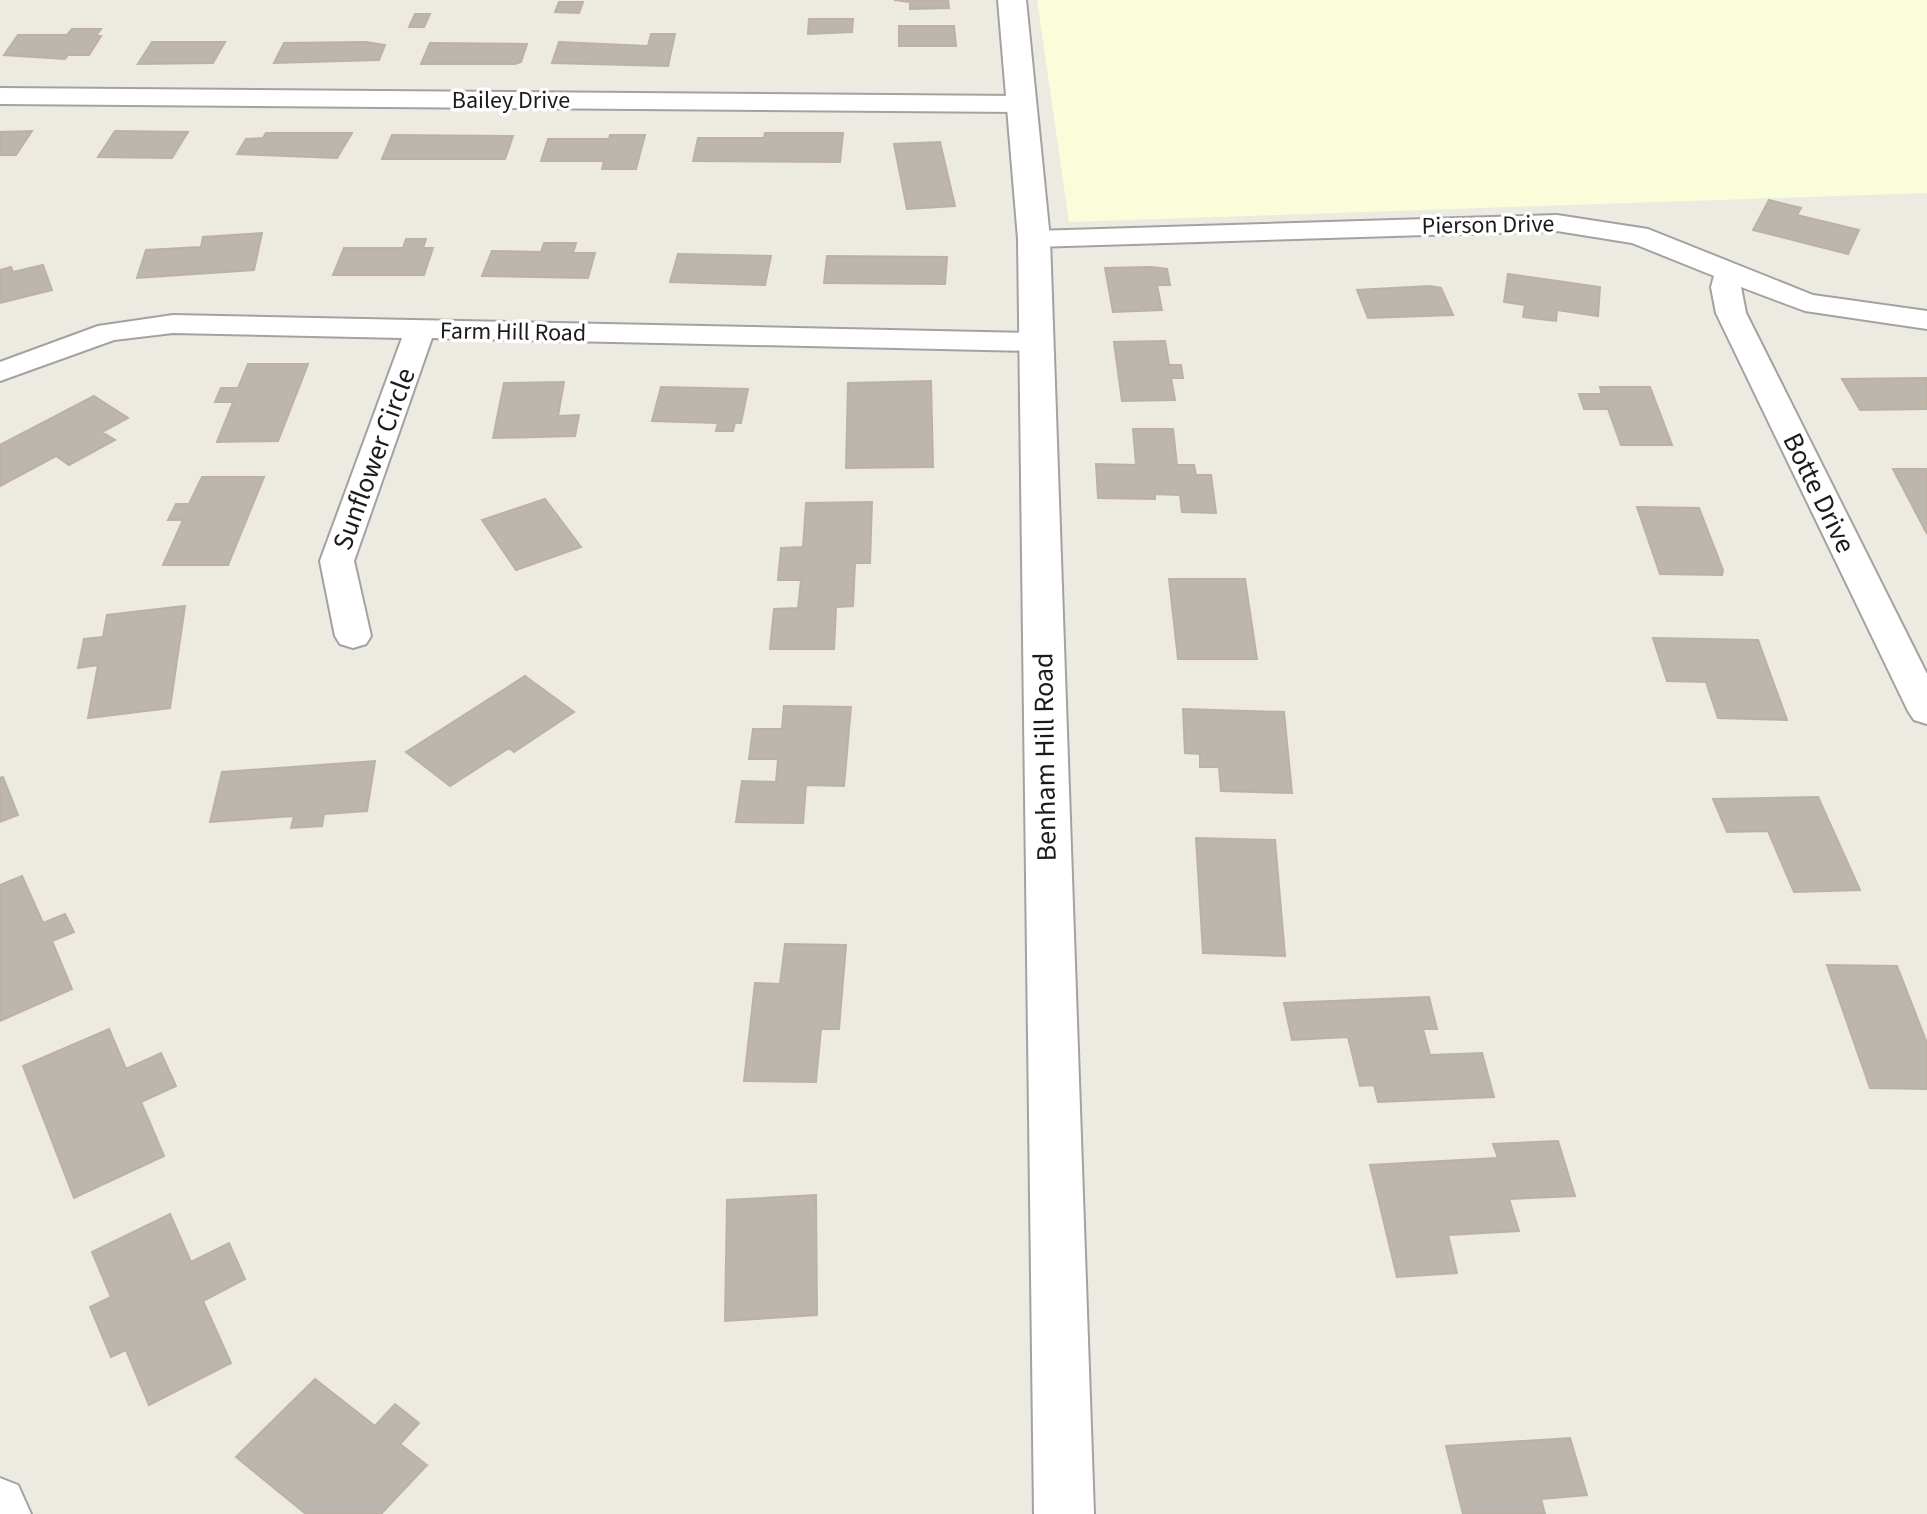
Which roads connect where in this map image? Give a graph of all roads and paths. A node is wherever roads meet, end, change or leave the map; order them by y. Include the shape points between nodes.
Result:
1 (1012, 0) edge
2 (0, 96) edge
3 (1021, 104) junction
4 (1034, 239) junction
5 (1729, 272) junction
6 (1927, 320) edge
7 (420, 330) junction
8 (1035, 342) junction
9 (0, 372) edge
10 (353, 636) dead end
11 (1927, 711) edge
12 (0, 1503) edge
13 (5, 1514) edge
14 (1064, 1514) edge

1 - 3 street, Benham Hill Road
2 - 3 street, Bailey Drive
3 - 4 street, Benham Hill Road
4 - 5 street, Pierson Drive via 1557,223 1638,235
4 - 8 street, Benham Hill Road
5 - 6 street, Pierson Drive via 1805,302
5 - 11 street, Botte Drive via 1731,313
7 - 8 street, Farm Hill Road
7 - 9 street, Farm Hill Road via 173,324 109,332
7 - 10 street, Sunflower Circle via 337,561
8 - 14 street, Benham Hill Road
12 - 13 street

